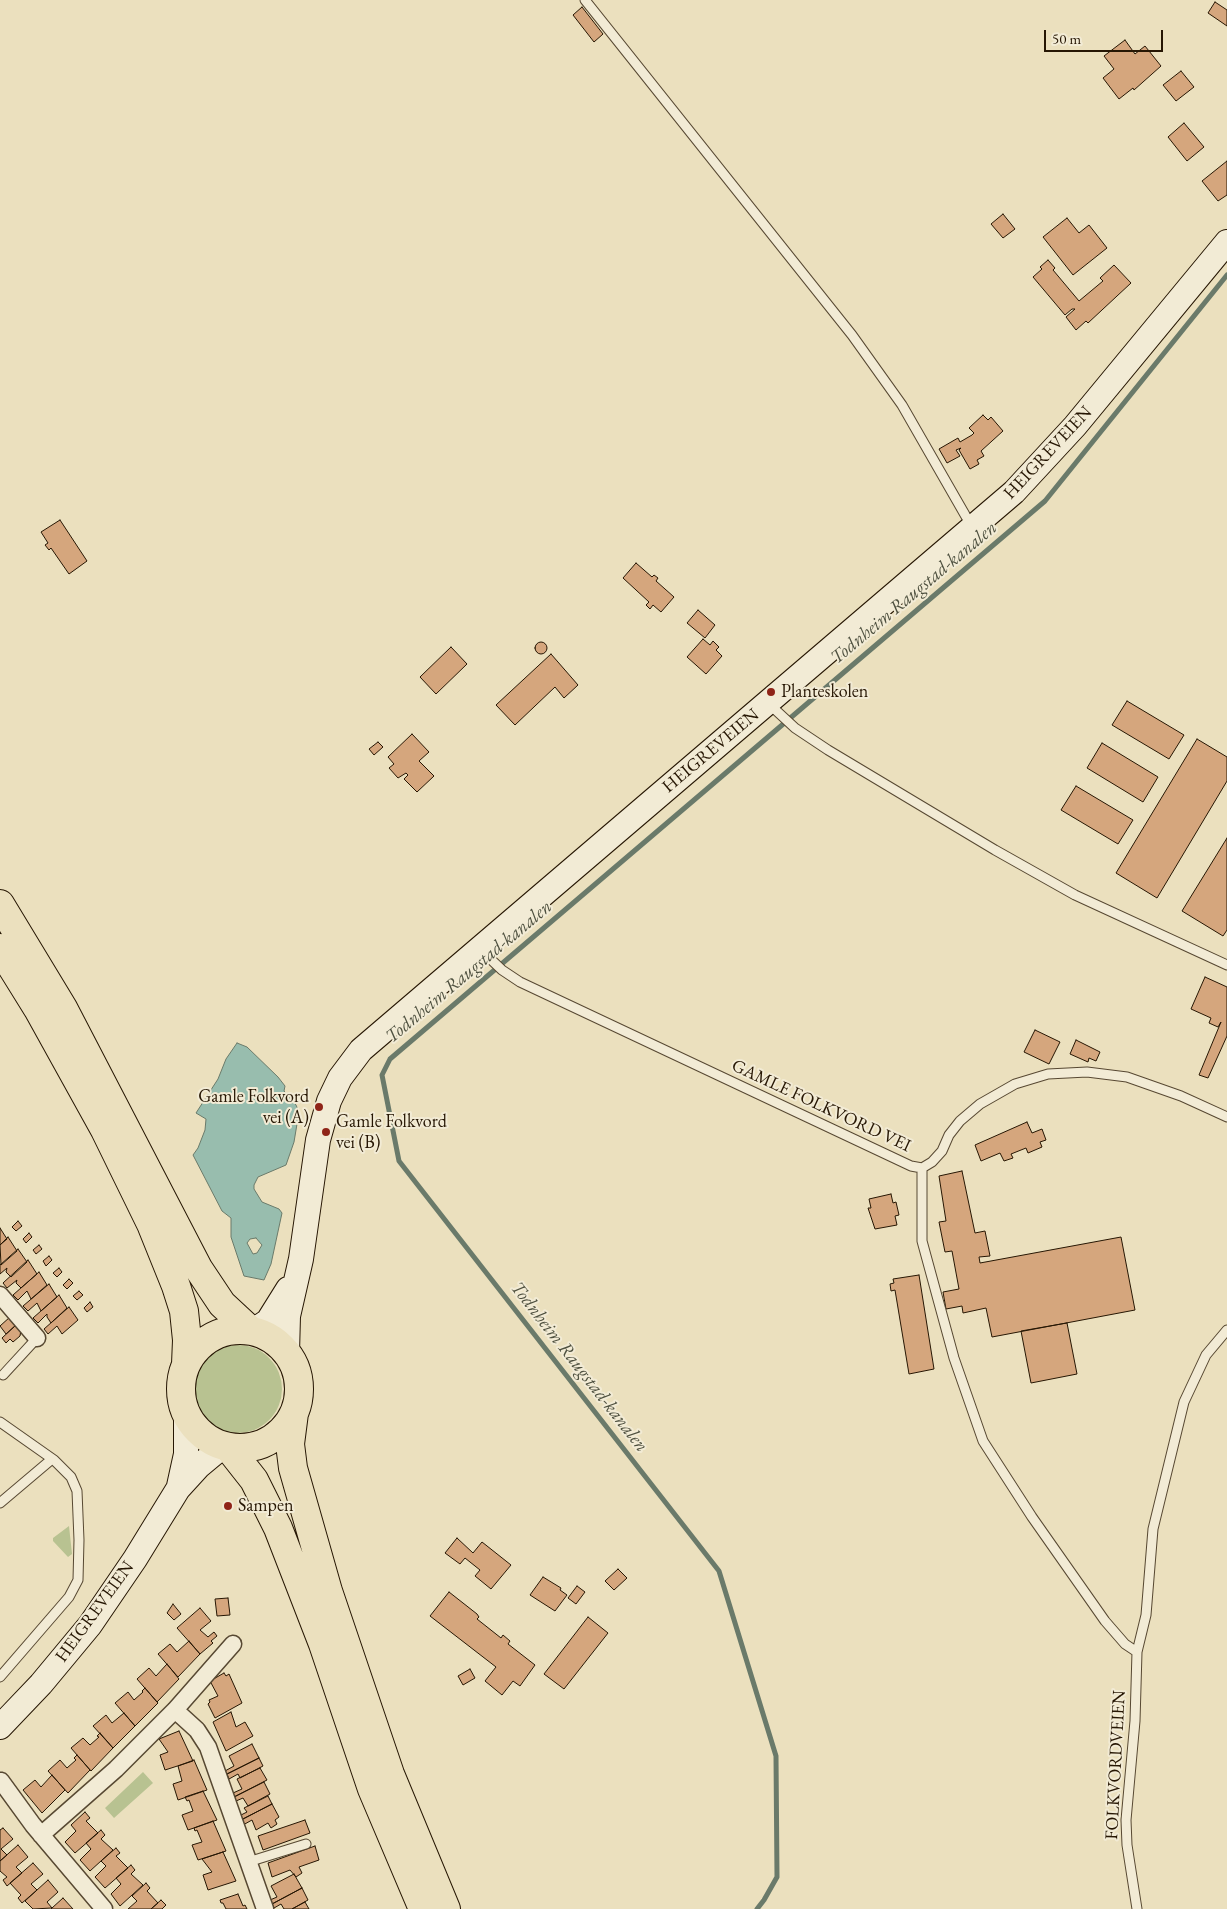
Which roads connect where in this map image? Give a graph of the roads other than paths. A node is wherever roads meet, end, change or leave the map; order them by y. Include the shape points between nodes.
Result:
1 (585, 0) edge
2 (1227, 242) edge
3 (973, 529) junction
4 (774, 709) junction
5 (0, 904) edge
6 (0, 948) edge
7 (492, 961) junction
8 (1227, 965) edge
9 (1227, 1117) edge
10 (922, 1168) junction
11 (296, 1275) junction
12 (0, 1295) edge
13 (1227, 1330) edge
14 (252, 1331) junction
15 (37, 1338) joint
16 (287, 1353) junction
17 (186, 1364) junction
18 (3, 1375) dead end
19 (294, 1413) junction
20 (186, 1414) junction
21 (0, 1422) edge
22 (226, 1446) junction
23 (52, 1459) junction
24 (178, 1488) junction
25 (0, 1503) edge
26 (233, 1644) dead end
27 (1137, 1652) junction
28 (0, 1677) edge
29 (175, 1710) junction
30 (0, 1727) edge
31 (1, 1780) edge
32 (41, 1835) junction
33 (306, 1844) dead end
34 (248, 1862) junction
35 (104, 1909) edge
36 (265, 1909) edge
37 (424, 1909) edge
38 (446, 1909) edge
39 (1136, 1909) edge

1 - 3 lane via 852,335 902,405
2 - 3 main road, HEIGREVEIEN via 1049,457
3 - 4 main road, HEIGREVEIEN
4 - 7 main road, HEIGREVEIEN
4 - 8 lane via 795,728 894,790 1076,894
5 - 14 highway via 62,1008 198,1268 222,1304
6 - 17 highway via 38,1009 100,1122 151,1224 184,1311
7 - 10 lane, GAMLE FOLKVORD VEI via 520,982 911,1166
7 - 11 main road, HEIGREVEIEN via 376,1036 340,1078 329,1101 318,1140 303,1248
9 - 10 lane, GAMLE FOLKVORD VEI via 1164,1089 1126,1077 1087,1072 1048,1074 1015,1084 980,1104 949,1135 942,1151
10 - 27 lane via 922,1241 954,1358 983,1441 1104,1621
11 - 14 main road, HEIGREVEIEN via 277,1310 268,1321
11 - 16 main road, HEIGREVEIEN via 288,1316
12 - 15 street
13 - 27 lane via 1206,1355 1192,1382 1177,1425 1153,1529 1146,1615
14 - 16 highway via 278,1343
14 - 17 highway via 219,1333 205,1340
15 - 18 lane
16 - 19 highway via 299,1381
17 - 20 highway via 180,1391
19 - 22 highway via 283,1429 267,1442 241,1448
19 - 38 highway via 290,1444 293,1468 328,1591 390,1774
20 - 22 highway via 201,1434
20 - 24 main road, HEIGREVEIEN via 186,1454
21 - 23 lane
22 - 24 main road, HEIGREVEIEN via 199,1466
22 - 37 highway via 254,1480 278,1528 323,1644 372,1789
23 - 25 lane
23 - 28 lane via 72,1477 76,1491 78,1580 69,1597
24 - 30 main road, HEIGREVEIEN via 90,1625
26 - 29 street
27 - 39 lane, FOLKVORDVEIEN via 1135,1721 1126,1820
29 - 32 street via 116,1769
29 - 34 street via 197,1730 208,1747
31 - 32 street
32 - 35 street
33 - 34 lane
34 - 36 street

